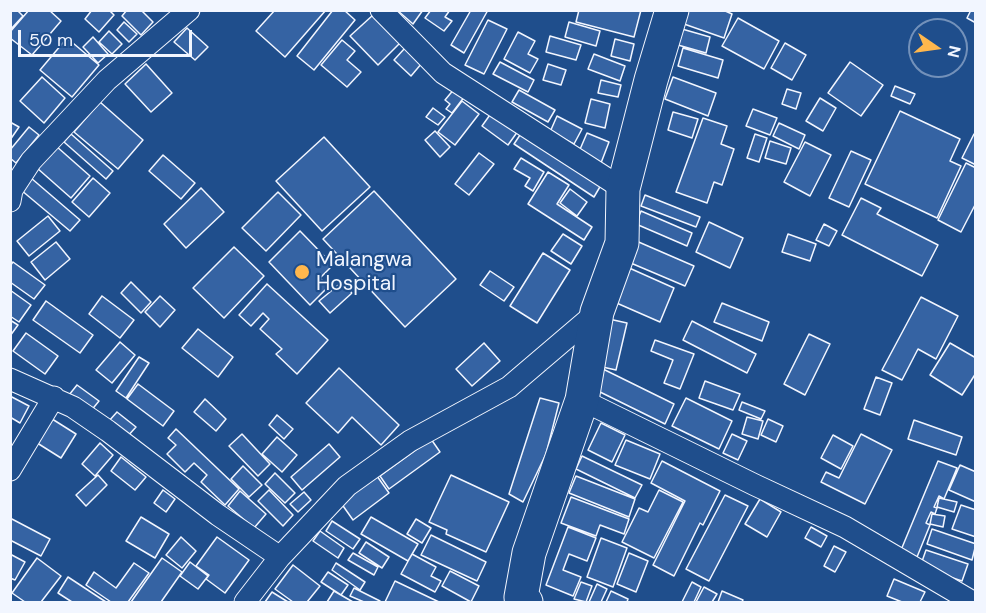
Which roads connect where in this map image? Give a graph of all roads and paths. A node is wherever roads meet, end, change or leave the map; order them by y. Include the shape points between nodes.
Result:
1 (189, 10) edge
2 (381, 10) edge
3 (672, 10) edge
4 (623, 189) junction
5 (10, 201) edge
6 (597, 312) junction
7 (10, 379) edge
8 (54, 398) junction
9 (582, 400) junction
10 (10, 470) edge
11 (279, 557) junction
12 (972, 598) edge
13 (520, 601) edge
14 (245, 603) edge

1 - 5 street via 107,80 31,161 12,190
2 - 4 street via 443,73
3 - 4 main road
4 - 6 main road via 622,243
6 - 9 main road
6 - 11 street via 509,387 410,441 347,486
7 - 8 street
8 - 10 street
8 - 11 street via 108,431
9 - 12 street via 845,527
9 - 13 main road via 529,553
11 - 14 street

